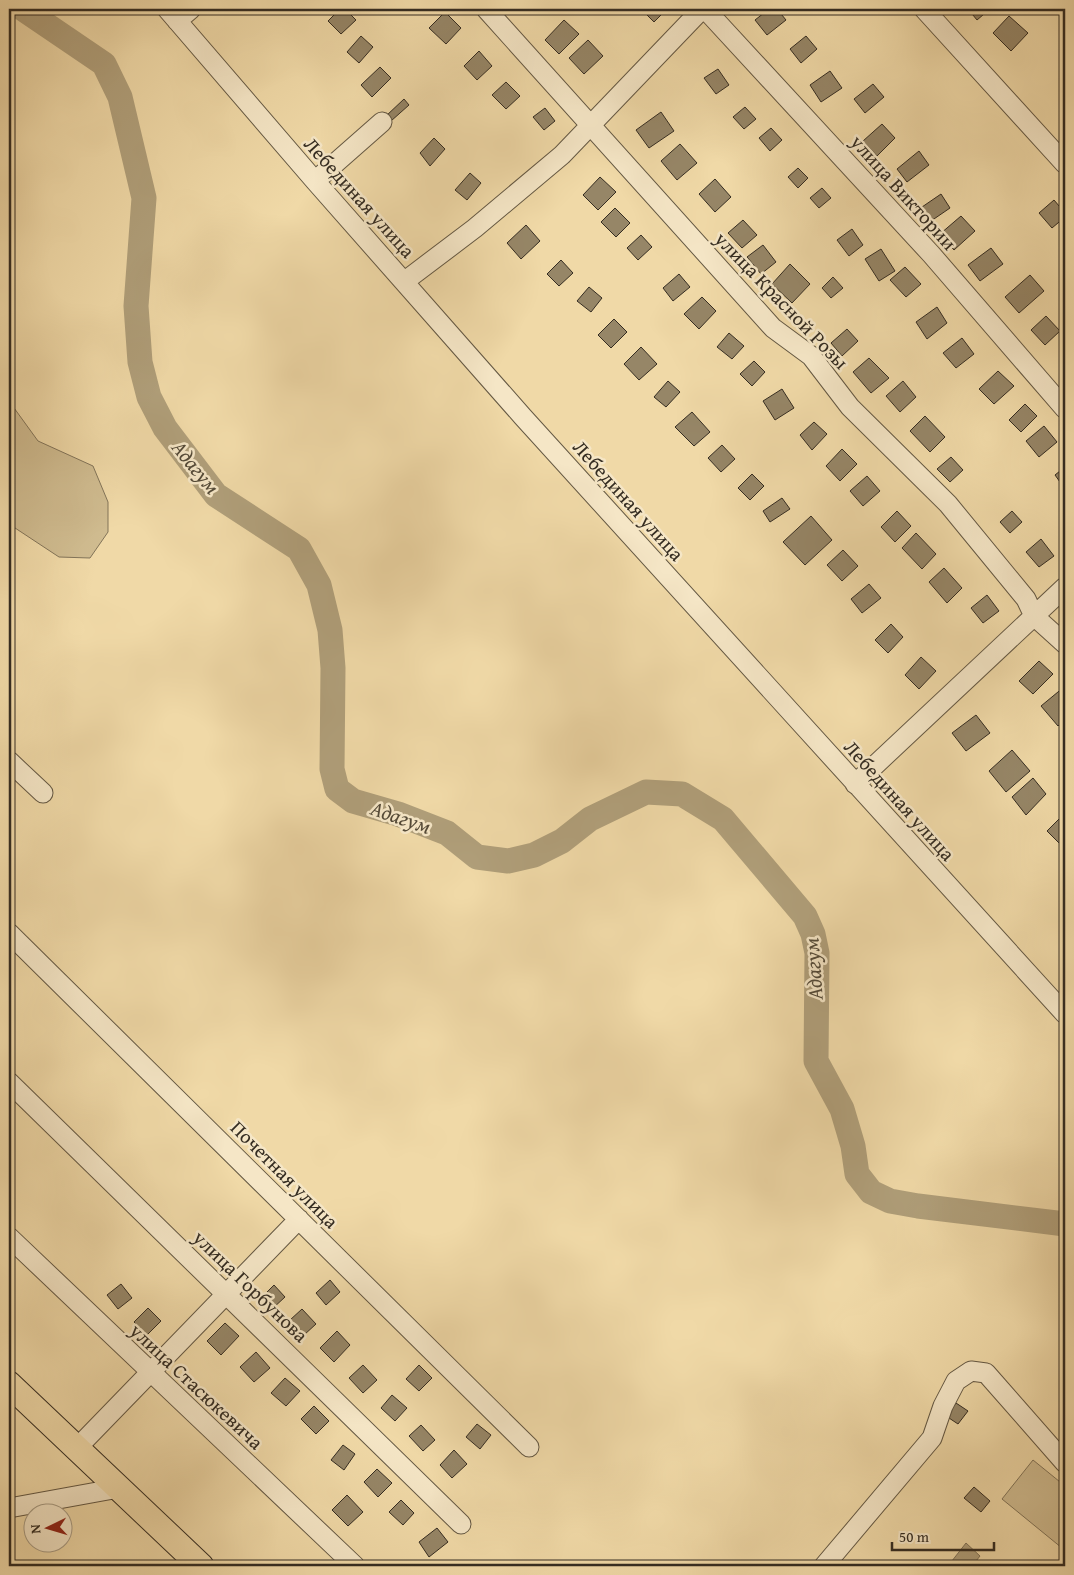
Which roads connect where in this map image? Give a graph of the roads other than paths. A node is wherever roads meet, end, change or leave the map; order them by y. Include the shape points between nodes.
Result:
1 (486, 9) edge
2 (704, 9) edge
3 (924, 9) edge
4 (178, 13) edge
5 (382, 122) dead end
6 (591, 126) junction
7 (1065, 164) edge
8 (315, 181) junction
9 (405, 281) junction
10 (1065, 408) edge
11 (1065, 587) edge
12 (1034, 616) junction
13 (1065, 644) edge
14 (9, 761) edge
15 (855, 784) junction
16 (43, 793) dead end
17 (9, 933) edge
18 (1065, 1014) edge
19 (9, 1082) edge
20 (299, 1219) junction
21 (9, 1237) edge
22 (228, 1294) junction
23 (151, 1373) junction
24 (9, 1384) edge
25 (528, 1447) dead end
26 (77, 1448) junction
27 (1065, 1464) edge
28 (119, 1488) junction
29 (9, 1508) edge
30 (461, 1524) dead end
31 (201, 1566) edge
32 (356, 1566) edge
33 (824, 1566) edge

1 - 6 street, улица Красной Розы
2 - 6 street
2 - 10 street, улица Виктории via 931,254
3 - 7 street
4 - 8 street, Лебединая улица
5 - 8 street
6 - 9 street via 562,155 482,222
6 - 12 street, улица Красной Розы via 773,328 811,356 850,407 948,504 1026,599
8 - 9 street, Лебединая улица
9 - 15 street, Лебединая улица via 523,417
11 - 12 street
12 - 13 street, улица Красной Розы
12 - 15 street
14 - 16 street
15 - 18 street, Лебединая улица
17 - 20 street, Почетная улица
19 - 22 street, улица Горбунова
20 - 22 street
20 - 25 street, Почетная улица
21 - 23 street, улица Стасюкевича
22 - 23 street
22 - 30 street, улица Горбунова
23 - 26 street
23 - 32 street, улица Стасюкевича
24 - 26 main road
26 - 28 main road
27 - 33 street via 986,1373 971,1371 956,1381 932,1438
28 - 29 street
28 - 31 main road

